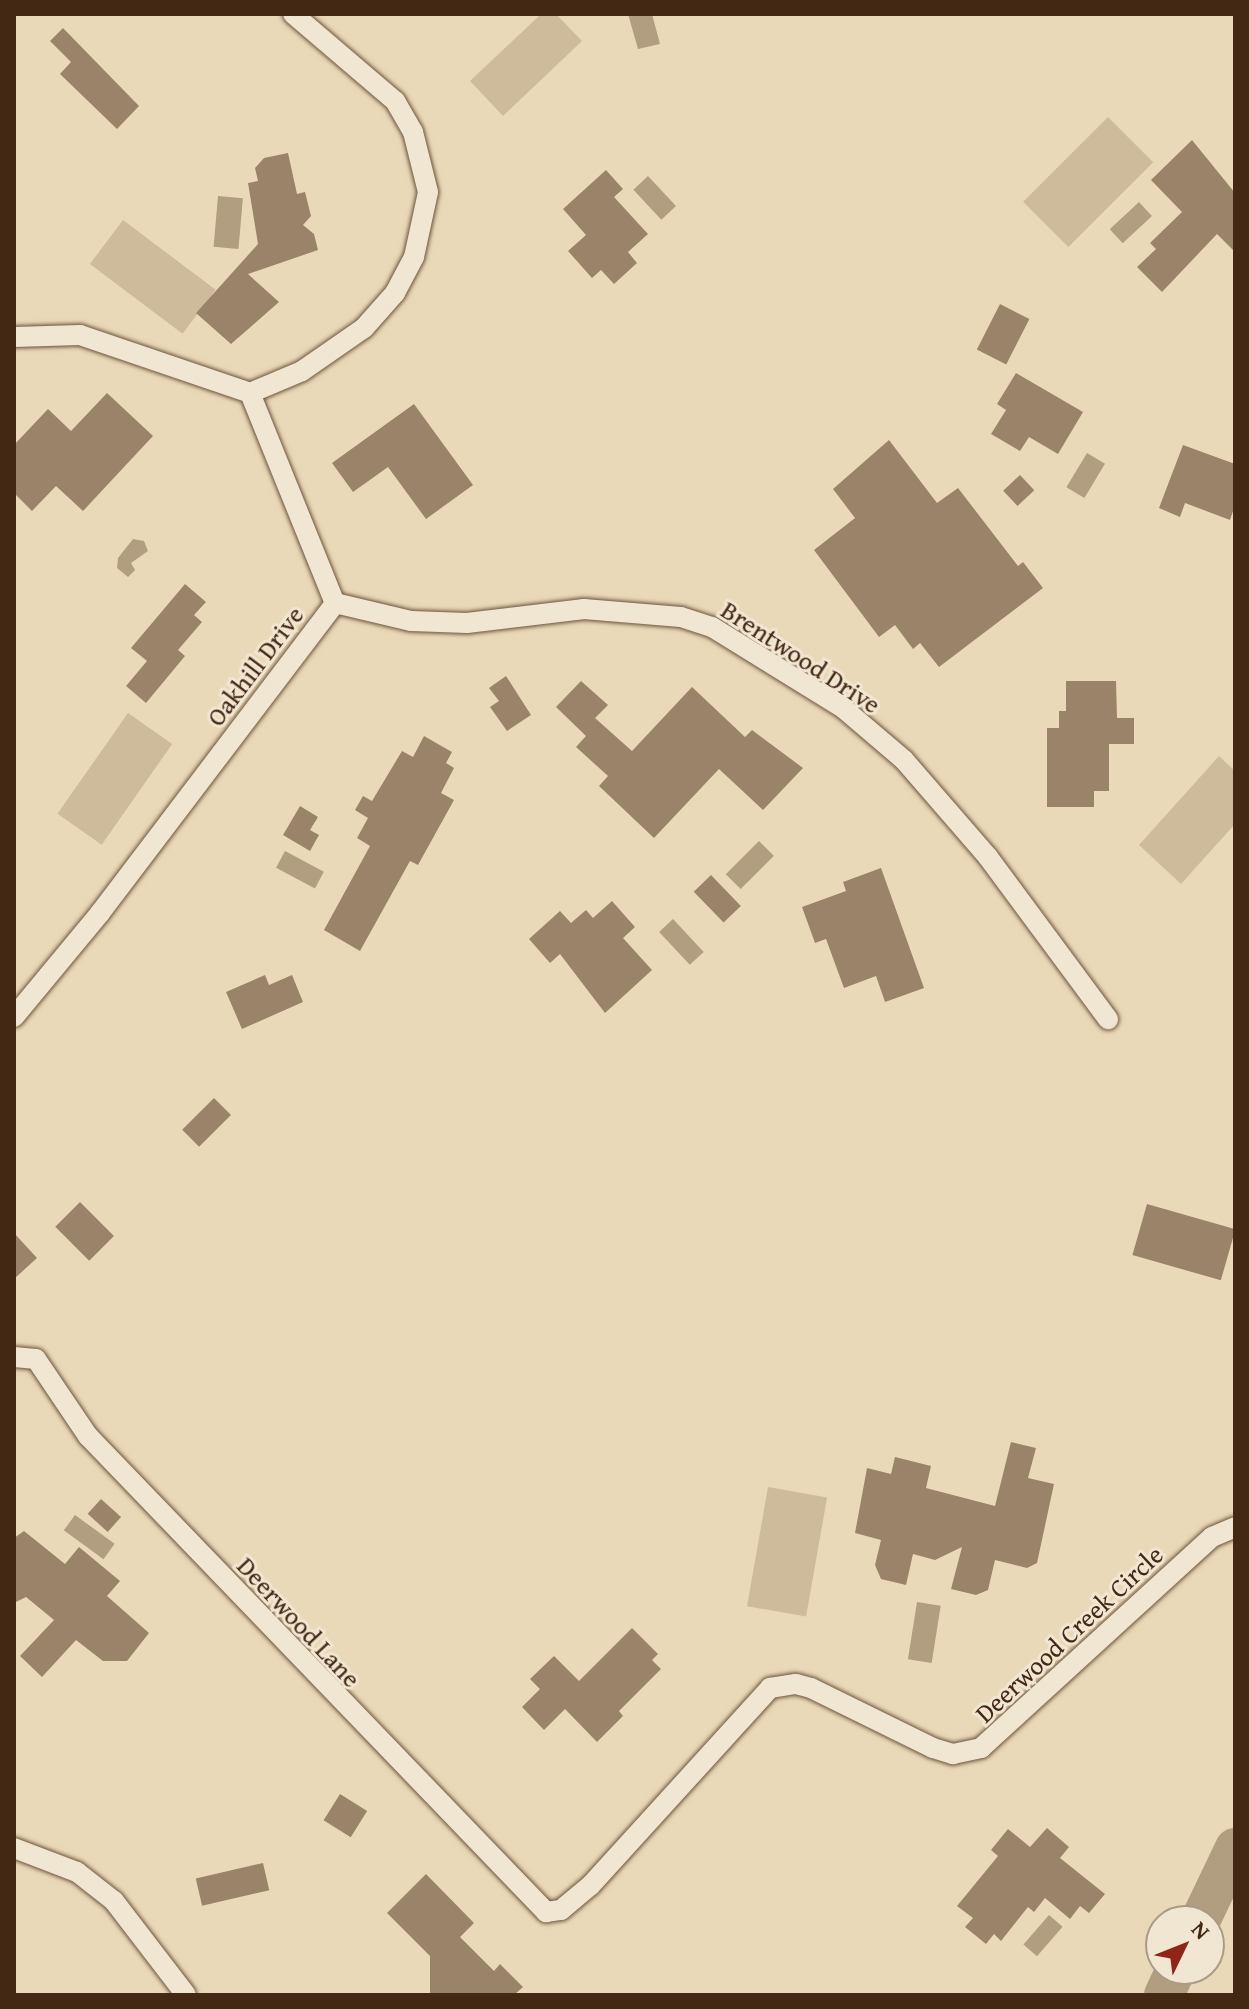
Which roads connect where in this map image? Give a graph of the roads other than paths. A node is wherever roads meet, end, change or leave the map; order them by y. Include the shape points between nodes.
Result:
1 (293, 14) edge
2 (14, 337) edge
3 (250, 393) junction
4 (335, 603) junction
5 (14, 1017) edge
6 (1108, 1019) dead end
7 (14, 1357) edge
8 (1235, 1527) edge
9 (14, 1848) edge
10 (561, 1910) joint
11 (186, 1995) edge

1 - 3 street via 395,101 413,132 428,192 414,257 395,293 374,317 302,371
2 - 3 street via 80,335
3 - 4 street, Oakhill Drive
4 - 5 street, Oakhill Drive via 100,913
4 - 6 street, Brentwood Drive via 411,621 467,623 584,609 681,617 712,627 843,708 904,760 988,857
7 - 10 street, Deerwood Lane via 36,1359 88,1436 496,1866 546,1912
8 - 10 street, Deerwood Creek Circle via 1212,1537 981,1748 953,1754 811,1688 770,1688 590,1886
9 - 11 street via 77,1872 114,1901

